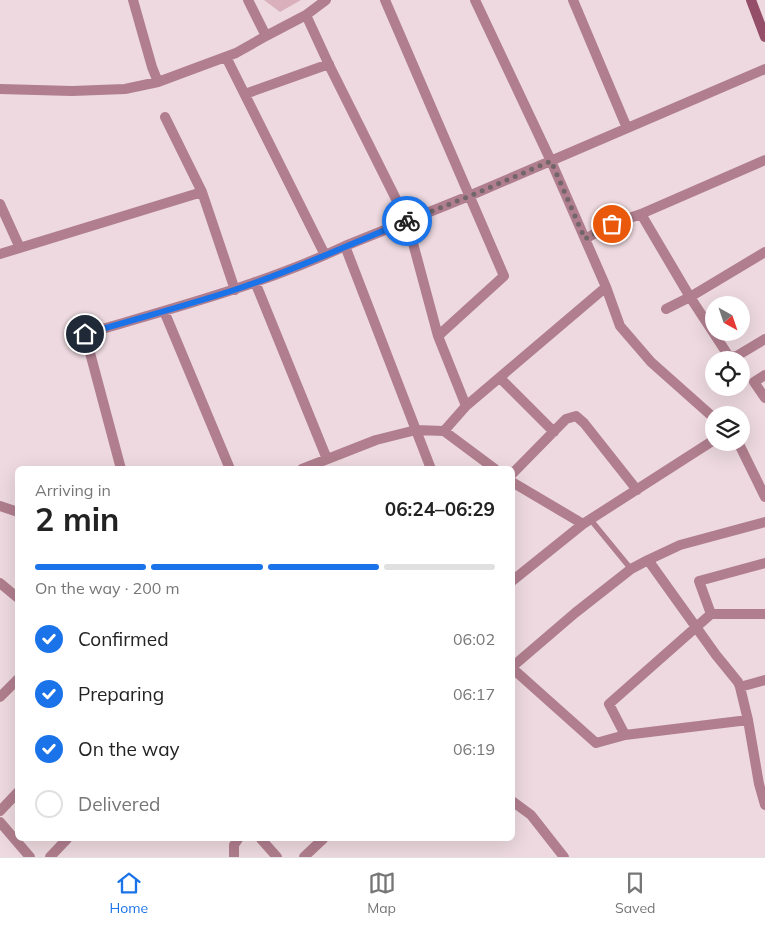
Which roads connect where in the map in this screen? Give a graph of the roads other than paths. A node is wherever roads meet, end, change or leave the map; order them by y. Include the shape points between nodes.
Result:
1 (133, 0) edge
2 (248, 0) edge
3 (326, 0) edge
4 (386, 0) edge
5 (573, 0) edge
6 (751, 0) edge
7 (477, 1) edge
8 (306, 15) junction
9 (266, 36) junction
10 (765, 37) edge
11 (226, 57) junction
12 (329, 64) junction
13 (765, 69) edge
14 (158, 82) junction
15 (0, 89) edge
16 (245, 94) junction
17 (165, 117) dead end
18 (627, 128) junction
19 (765, 160) edge
20 (551, 161) junction
21 (202, 192) junction
22 (470, 196) junction
23 (0, 204) edge
24 (641, 214) junction
25 (407, 221) junction
26 (585, 239) junction
27 (345, 246) junction
28 (20, 248) junction
29 (765, 252) edge
30 (0, 254) edge
31 (325, 255) junction
32 (255, 282) junction
33 (606, 287) junction
34 (235, 290) junction
35 (690, 296) junction
36 (666, 309) dead end
37 (164, 311) junction
38 (438, 336) junction
39 (765, 339) edge
40 (765, 375) edge
41 (500, 378) junction
42 (765, 398) edge
43 (466, 406) junction
44 (705, 410) edge
45 (416, 430) junction
46 (444, 430) junction
47 (554, 432) junction
48 (705, 446) edge
49 (742, 451) edge
50 (327, 459) junction
51 (120, 466) edge
52 (229, 466) edge
53 (310, 466) edge
54 (430, 466) edge
55 (491, 466) edge
56 (515, 471) edge
57 (515, 484) edge
58 (637, 490) junction
59 (765, 497) edge
60 (0, 506) edge
61 (15, 511) edge
62 (586, 522) junction
63 (765, 522) edge
64 (648, 560) junction
65 (765, 564) edge
66 (631, 569) junction
67 (515, 578) edge
68 (2, 589) edge
69 (15, 596) edge
70 (711, 614) junction
71 (765, 614) edge
72 (696, 628) junction
73 (515, 665) edge
74 (515, 671) edge
75 (765, 680) edge
76 (15, 682) edge
77 (740, 687) junction
78 (0, 697) edge
79 (748, 720) junction
80 (625, 735) junction
81 (15, 795) edge
82 (515, 803) edge
83 (765, 805) edge
84 (0, 811) edge
85 (0, 822) edge
86 (15, 840) edge
87 (16, 841) edge
88 (65, 841) edge
89 (237, 841) edge
90 (263, 841) edge
91 (321, 841) edge
92 (30, 857) edge
93 (50, 857) edge
94 (234, 857) edge
95 (277, 857) edge
96 (304, 857) edge
97 (564, 857) edge

1 - 14 street
2 - 9 street
3 - 8 street
4 - 22 street
5 - 18 street
6 - 10 street
7 - 20 street
8 - 9 street
8 - 12 street
9 - 11 street
11 - 14 street
11 - 16 street
12 - 16 street
12 - 25 street
13 - 18 street
14 - 15 street via 125,89
16 - 31 street
17 - 21 street
18 - 20 street
19 - 24 street
20 - 22 street
20 - 26 street
21 - 28 street
21 - 34 street
22 - 25 street
22 - 38 street via 504,276
23 - 28 street
24 - 26 street via 612,224
24 - 35 street
25 - 27 street
25 - 38 street
26 - 33 street
27 - 31 street
27 - 45 street
28 - 30 street
29 - 35 street
31 - 32 street
32 - 34 street
32 - 50 street
33 - 41 street
33 - 44 street via 620,326 650,362
34 - 37 street
35 - 36 street
35 - 39 street via 728,355 735,357
37 - 51 street via 85,334
37 - 52 street
38 - 43 street
40 - 42 street via 754,382
41 - 43 street
41 - 47 street
43 - 46 street
45 - 46 street
45 - 50 street via 376,440
45 - 54 street
46 - 55 street
47 - 56 street
47 - 58 street via 566,419 576,416
48 - 58 street
49 - 59 street
50 - 53 street
57 - 62 street
58 - 62 street
60 - 61 street
62 - 66 lane
62 - 67 street
63 - 64 street via 680,545
64 - 66 street
64 - 72 street
65 - 70 street via 699,581
66 - 73 street
68 - 69 street
70 - 71 street
70 - 72 street
72 - 77 street
72 - 80 street via 609,704
74 - 80 street via 596,743
75 - 77 street
76 - 78 street
77 - 79 street
79 - 80 street
79 - 83 street
81 - 84 street
82 - 97 street via 531,815
85 - 86 street
87 - 92 street
88 - 93 street
89 - 94 street
90 - 95 street
91 - 96 street

